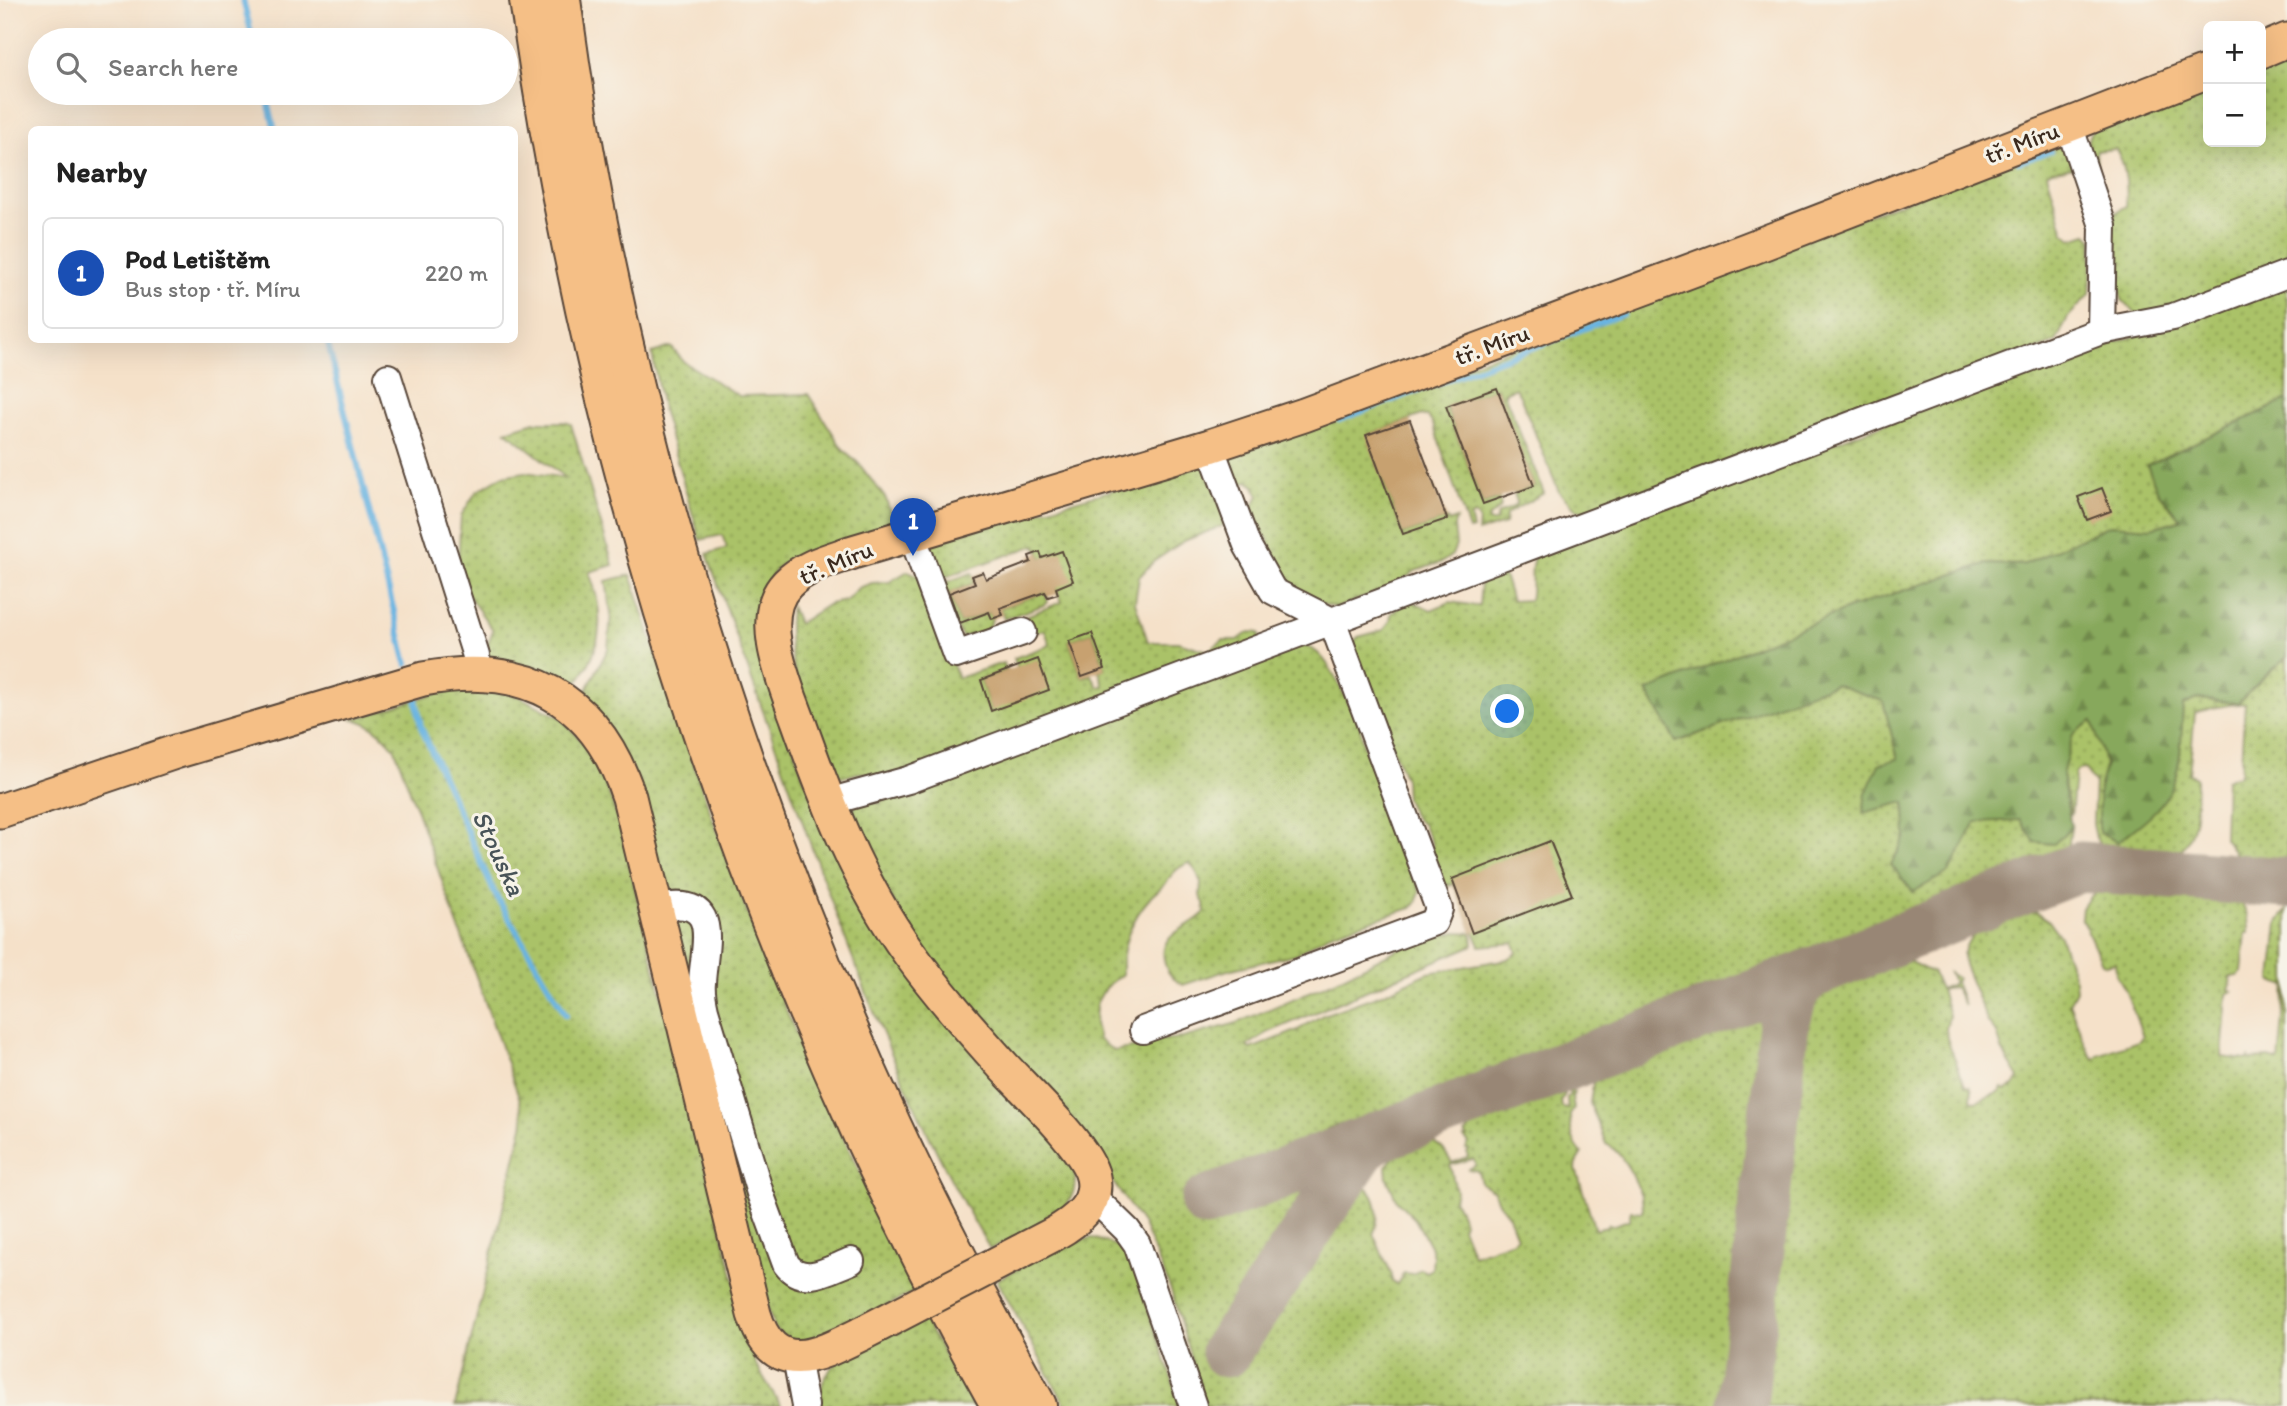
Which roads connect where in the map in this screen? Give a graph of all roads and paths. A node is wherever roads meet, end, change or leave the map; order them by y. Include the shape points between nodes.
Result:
1 (529, 0) edge
2 (561, 0) edge
3 (2287, 40) edge
4 (2266, 49) edge
5 (2203, 73) edge
6 (2069, 125) junction
7 (2287, 274) edge
8 (2101, 331) junction
9 (388, 377) dead end
10 (1210, 446) junction
11 (912, 535) junction
12 (1332, 621) junction
13 (1023, 632) dead end
14 (478, 673) junction
15 (828, 802) junction
16 (0, 811) edge
17 (657, 908) junction
18 (1143, 1030) dead end
19 (1092, 1196) junction
20 (851, 1261) dead end
21 (796, 1358) junction
22 (805, 1406) edge
23 (1001, 1406) edge
24 (1037, 1406) edge
25 (1193, 1406) edge

1 - 23 highway via 587,325 628,491 707,749 772,925 840,1085 904,1225
2 - 24 highway via 597,220 638,402 740,747 828,980 892,1126
3 - 4 main road
5 - 6 main road, tř. Míru
6 - 8 lane via 2103,226
6 - 10 main road, tř. Míru via 1720,260
7 - 8 lane via 2172,317
8 - 12 lane
9 - 14 lane via 477,656
10 - 11 main road, tř. Míru
10 - 12 lane via 1247,545 1273,591
11 - 13 lane via 956,655
11 - 15 main road, tř. Míru via 815,566 788,583 777,601 773,630 779,662
12 - 15 lane via 908,780
12 - 18 lane via 1439,909 1434,922
14 - 16 main road via 436,677 372,693
14 - 17 main road via 541,686 592,725 624,784
15 - 19 main road via 886,919 943,996 1081,1154 1093,1176
17 - 20 lane via 682,905 698,912 705,924 705,1010 782,1256 791,1270 803,1276
17 - 21 main road via 754,1314 773,1349
19 - 21 main road, bridge via 1083,1213 1054,1234 825,1352
19 - 25 lane via 1137,1244
21 - 22 lane

